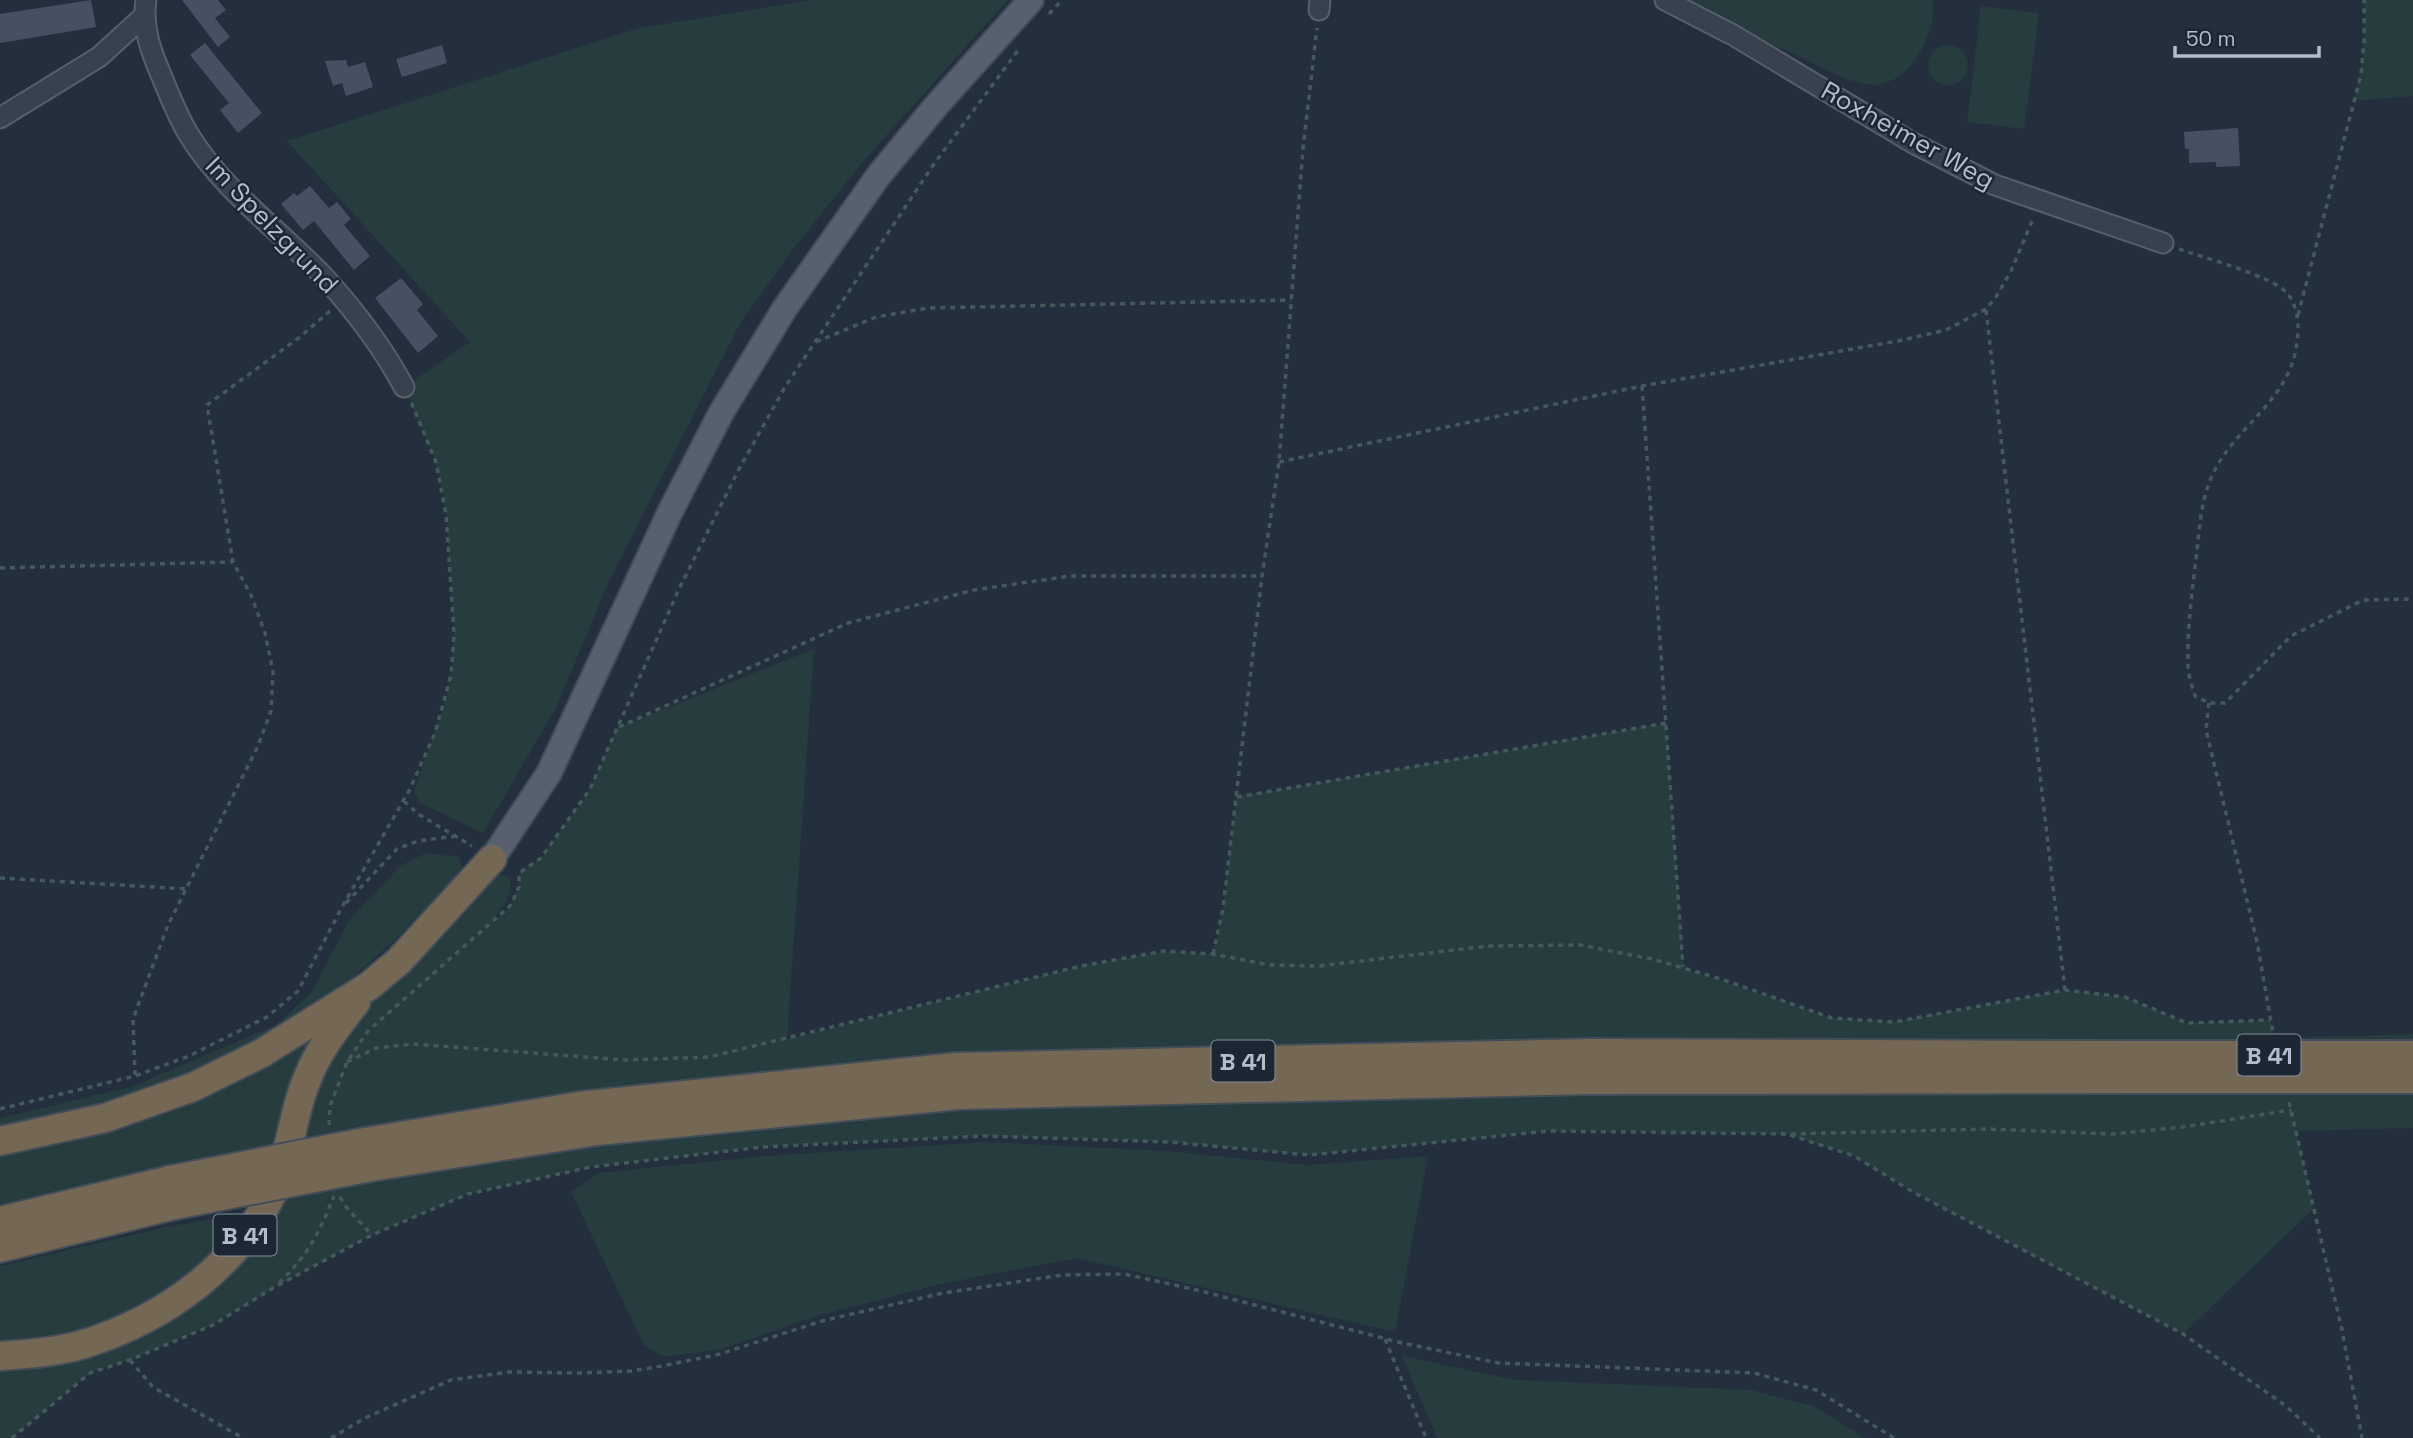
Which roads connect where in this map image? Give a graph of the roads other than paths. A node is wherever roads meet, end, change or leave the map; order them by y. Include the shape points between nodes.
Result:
1 (1665, 0) edge
2 (145, 8) edge
3 (1038, 9) edge
4 (0, 118) edge
5 (2163, 243) road end
6 (404, 387) road end
7 (492, 859) joint
8 (369, 986) junction
9 (2413, 1055) edge
10 (2126, 1067) junction
11 (2413, 1079) edge
12 (0, 1142) edge
13 (172, 1192) junction
14 (0, 1221) edge
15 (0, 1248) edge
16 (0, 1356) edge

1 - 5 street, Roxheimer Weg via 1995,185
2 - 4 street, Im Spelzgrund via 99,57
2 - 6 street, Im Spelzgrund via 148,42 190,136 227,184 343,299
3 - 7 main road via 936,106 879,175 785,307 721,413 670,512 549,773
7 - 8 highway, B 41 via 399,961
8 - 12 highway, B 41 via 262,1053 193,1087 105,1118
8 - 16 highway, B 41 via 321,1046 303,1088 274,1188 256,1221 225,1259 184,1297 137,1323 83,1344
9 - 10 highway, B 41, bridge
10 - 11 highway, B 41, bridge
10 - 13 highway, B 41, bridge via 960,1095 368,1154
13 - 14 highway, B 41
13 - 15 highway, B 41

